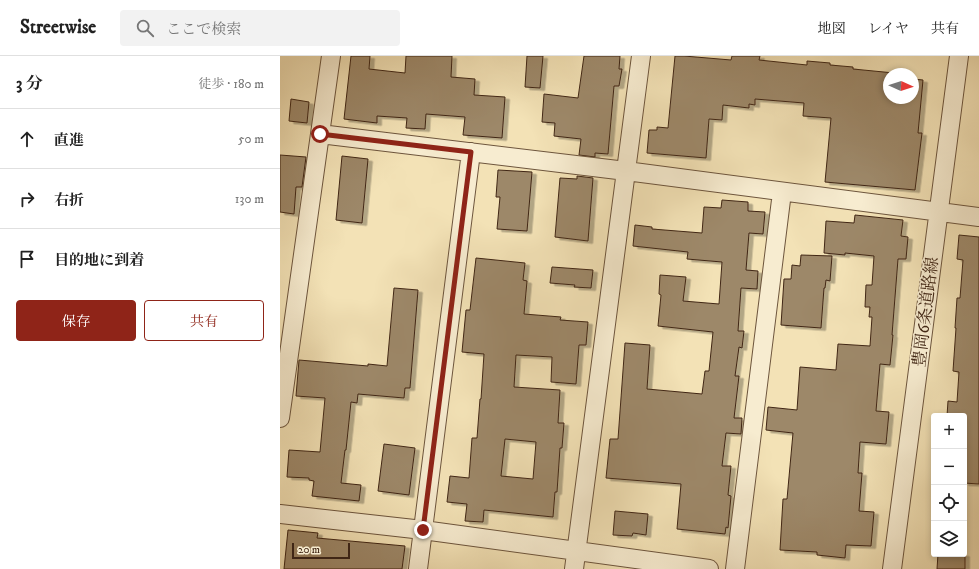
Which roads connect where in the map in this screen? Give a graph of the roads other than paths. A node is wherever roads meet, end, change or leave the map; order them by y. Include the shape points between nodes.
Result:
1 (331, 56) edge
2 (641, 56) edge
3 (959, 56) edge
4 (320, 134) junction
5 (471, 152) junction
6 (626, 171) junction
7 (782, 192) junction
8 (939, 211) junction
9 (979, 217) edge
10 (280, 418) edge
11 (280, 514) edge
12 (423, 530) junction
13 (576, 551) junction
14 (418, 569) edge
15 (574, 569) edge
16 (709, 569) edge
17 (735, 569) edge
18 (892, 569) edge

1 - 4 street
2 - 6 street
3 - 8 street, 豊岡6条道路線
4 - 5 street
4 - 10 street
5 - 6 street
5 - 12 street
6 - 7 street
6 - 13 street
7 - 8 street
7 - 17 street
8 - 9 street
8 - 18 street, 豊岡6条道路線
11 - 12 street
12 - 13 street
12 - 14 street
13 - 15 street
13 - 16 street

